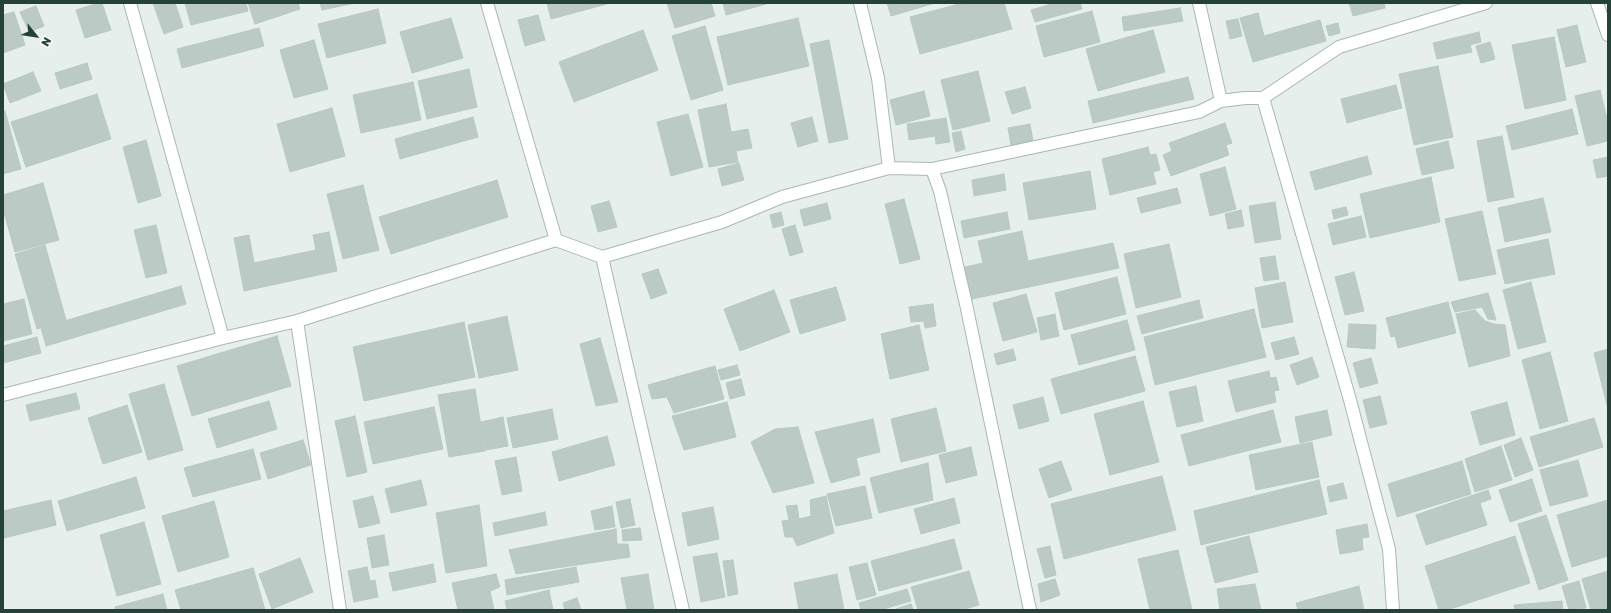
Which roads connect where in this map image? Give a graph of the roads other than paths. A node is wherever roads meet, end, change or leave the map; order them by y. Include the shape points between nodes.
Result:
1 (130, 3) edge
2 (487, 3) edge
3 (860, 3) edge
4 (1199, 3) edge
5 (1486, 3) edge
6 (1597, 3) edge
7 (1608, 35) edge
8 (1263, 98) junction
9 (1221, 101) junction
10 (889, 168) junction
11 (932, 169) junction
12 (556, 240) junction
13 (602, 257) junction
14 (297, 321) junction
15 (223, 338) junction
16 (3, 395) edge
17 (340, 610) edge
18 (683, 610) edge
19 (1030, 610) edge
20 (1393, 610) edge

1 - 15 street
2 - 12 street
3 - 10 street via 878,78
4 - 9 street
5 - 8 street via 1339,47
6 - 7 street
8 - 9 street
8 - 20 street via 1348,393 1389,549
9 - 11 street via 1200,112
10 - 11 street
10 - 13 street via 782,197 722,222
11 - 19 street via 940,191 966,304
12 - 13 street
12 - 14 street
13 - 18 street
14 - 15 street
14 - 17 street
15 - 16 street

